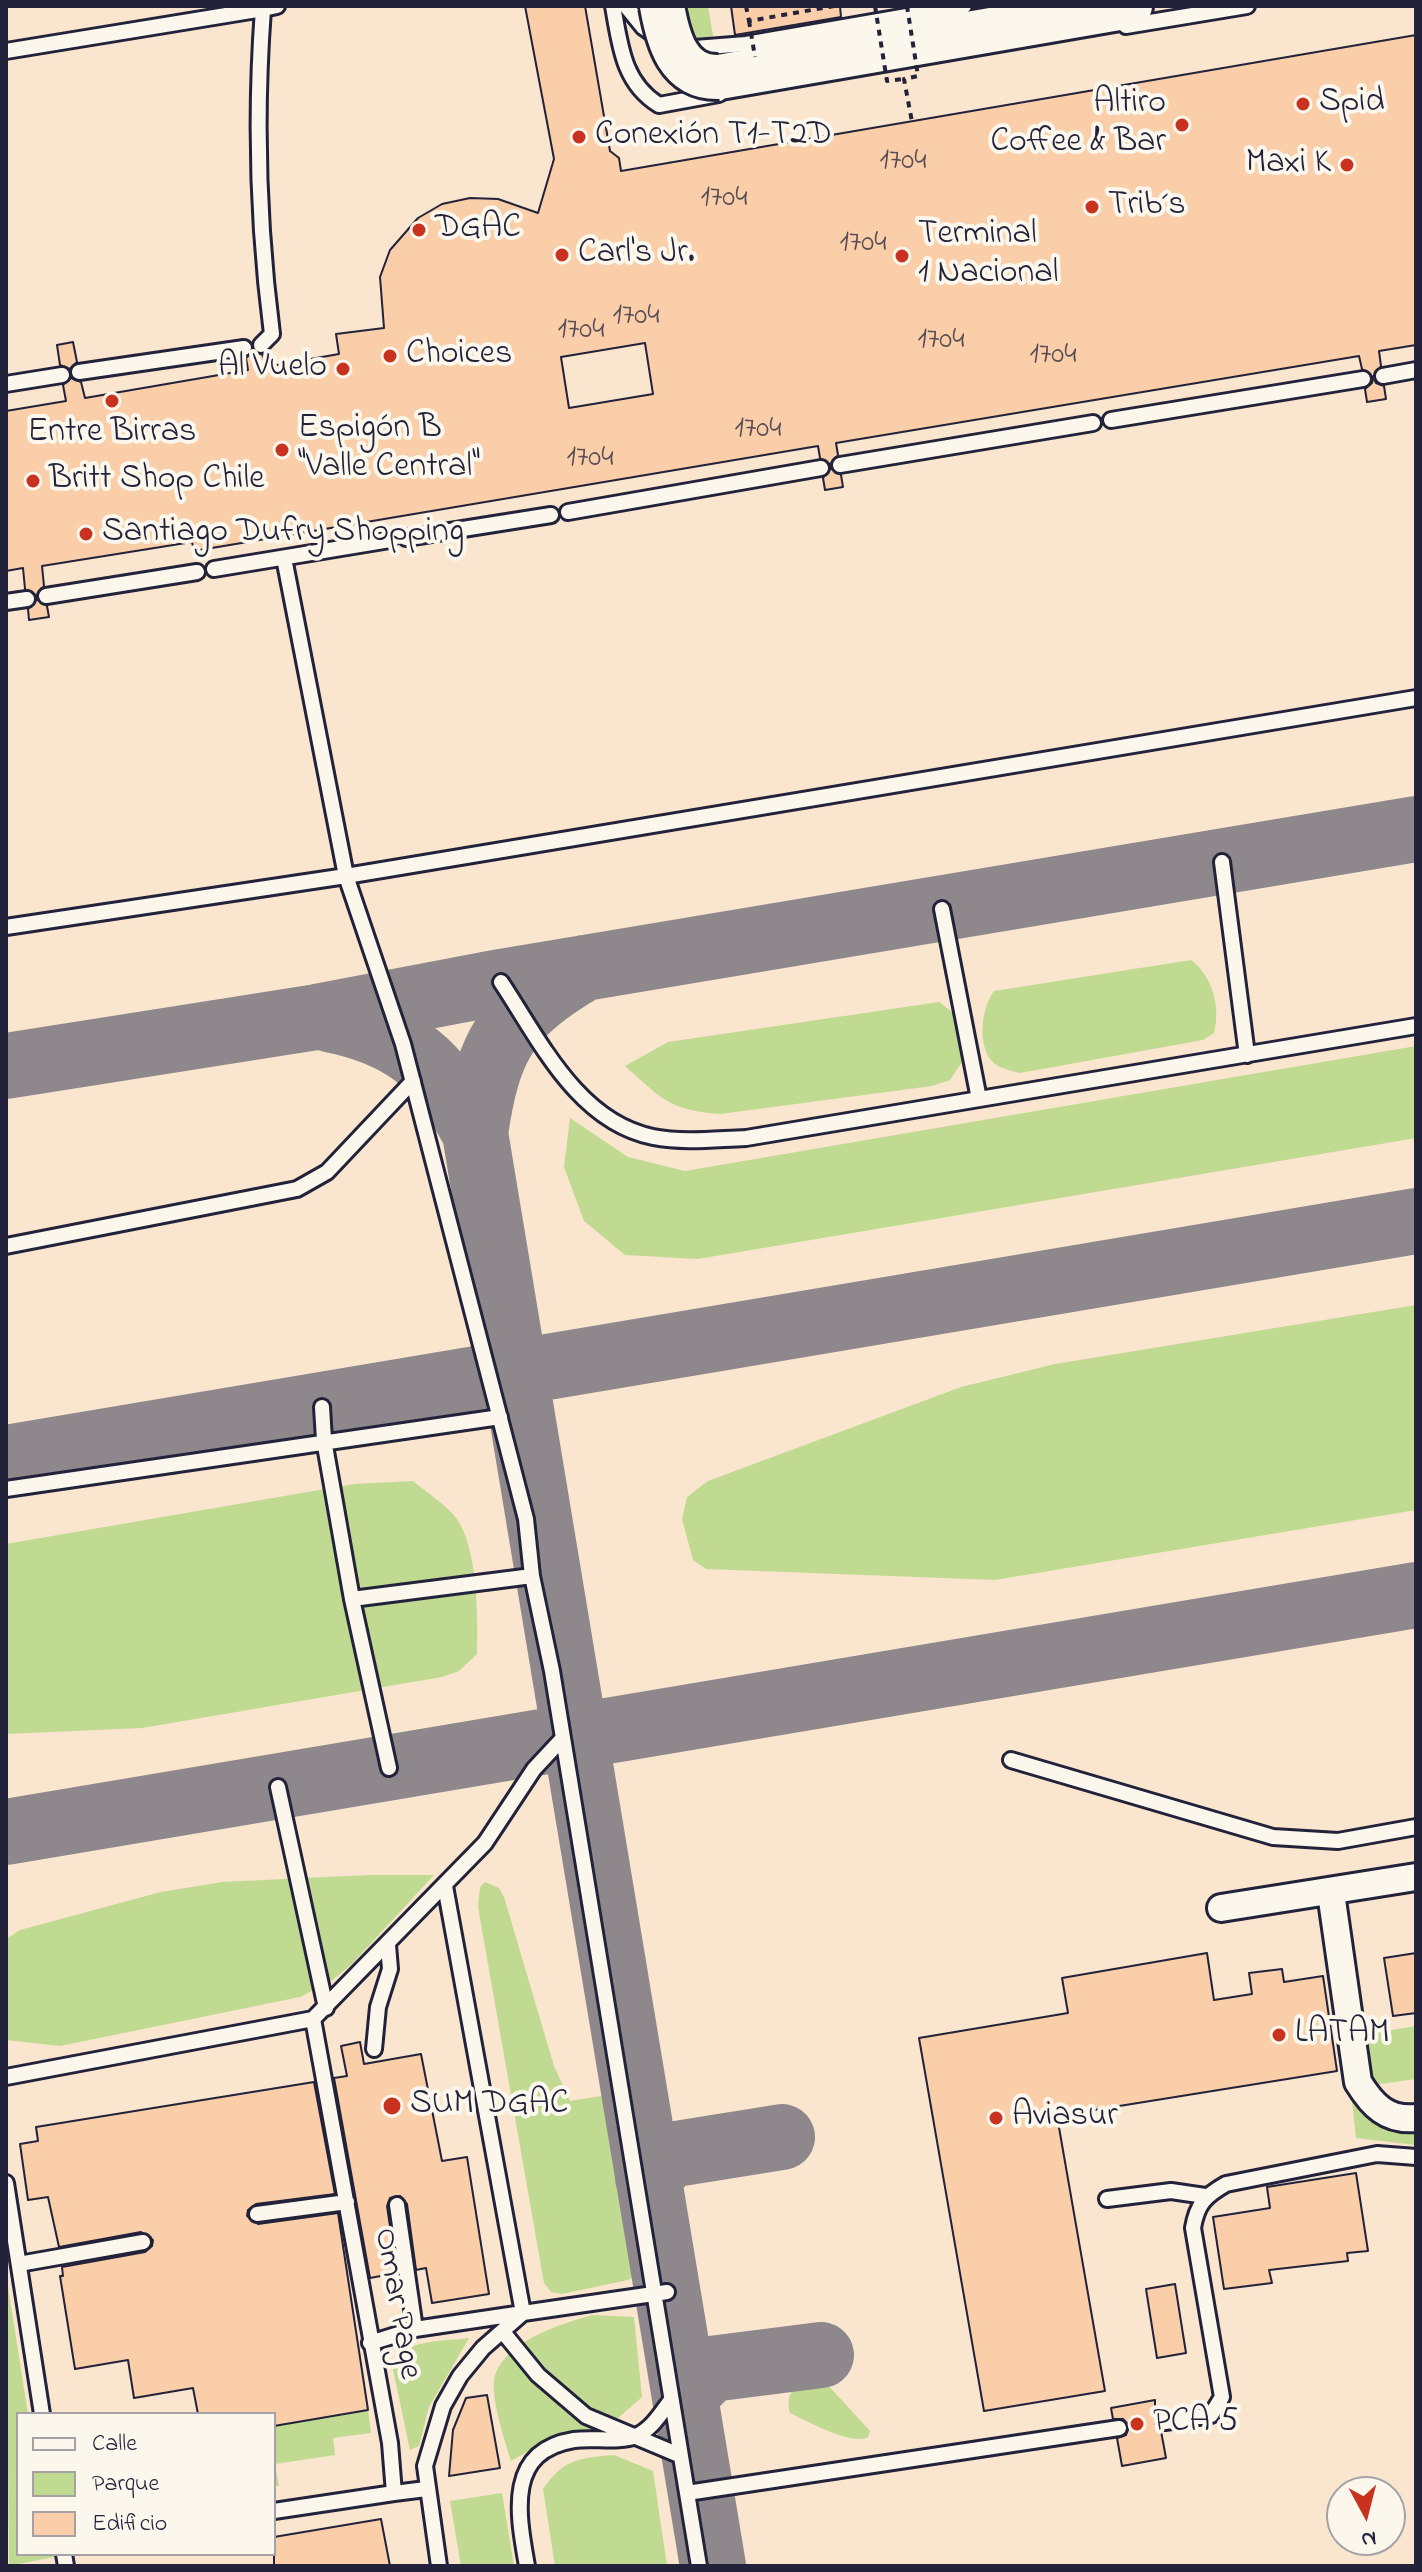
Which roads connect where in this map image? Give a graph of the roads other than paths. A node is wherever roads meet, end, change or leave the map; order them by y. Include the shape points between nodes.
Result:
1 (613, 6) edge
2 (626, 6) edge
3 (662, 6) edge
4 (964, 6) edge
5 (1247, 6) edge
6 (270, 7) edge
7 (1121, 17) edge
8 (901, 45) edge
9 (6, 51) edge
10 (741, 90) dead end
11 (261, 345) dead end
12 (244, 348) dead end
13 (1416, 370) edge
14 (79, 372) dead end
15 (62, 375) dead end
16 (1383, 376) dead end
17 (1363, 379) dead end
18 (6, 384) edge
19 (1111, 420) dead end
20 (1093, 423) dead end
21 (840, 465) dead end
22 (821, 468) dead end
23 (568, 512) dead end
24 (551, 515) dead end
25 (406, 538) dead end
26 (390, 540) dead end
27 (284, 558) junction
28 (214, 569) dead end
29 (197, 572) dead end
30 (46, 596) dead end
31 (27, 599) dead end
32 (6, 602) edge
33 (1416, 698) edge
34 (1222, 862) dead end
35 (346, 876) junction
36 (942, 909) dead end
37 (6, 927) edge
38 (501, 982) dead end
39 (1416, 1026) edge
40 (1247, 1055) junction
41 (413, 1081) junction
42 (979, 1099) junction
43 (6, 1246) edge
44 (322, 1407) dead end
45 (500, 1417) junction
46 (324, 1440) junction
47 (6, 1489) edge
48 (532, 1576) junction
49 (352, 1599) junction
50 (562, 1739) junction
51 (1011, 1760) dead end
52 (389, 1768) dead end
53 (278, 1787) dead end
54 (1416, 1827) edge
55 (1416, 1877) edge
56 (445, 1886) junction
57 (1331, 1893) junction
58 (1221, 1908) dead end
59 (388, 1945) junction
60 (326, 2008) junction
61 (313, 2019) junction
62 (374, 2049) dead end
63 (6, 2077) edge
64 (1416, 2118) edge
65 (1416, 2157) edge
66 (6, 2183) edge
67 (1205, 2196) junction
68 (1107, 2199) dead end
69 (347, 2202) junction
70 (397, 2205) dead end
71 (257, 2214) dead end
72 (143, 2242) dead end
73 (19, 2264) junction
74 (660, 2293) junction
75 (523, 2313) junction
76 (415, 2329) junction
77 (503, 2332) junction
78 (370, 2343) junction
79 (671, 2400) junction
80 (42, 2412) edge
81 (1165, 2422) dead end
82 (1119, 2428) dead end
83 (634, 2437) junction
84 (679, 2455) junction
85 (426, 2489) junction
86 (394, 2493) junction
87 (687, 2493) junction
88 (276, 2511) edge
89 (439, 2566) edge
90 (527, 2566) edge
91 (699, 2566) edge

1 - 10 lane via 628,73 642,95 659,105
2 - 4 lane via 667,45 686,49 746,44
3 - 8 highway, bridge via 674,52 684,65 706,77
5 - 7 lane
6 - 9 lane
6 - 11 lane via 258,144 272,334
7 - 8 highway
12 - 14 lane
13 - 16 lane
15 - 18 lane
17 - 19 lane
20 - 21 lane
22 - 23 lane
24 - 25 lane
26 - 27 lane
27 - 28 lane
27 - 35 lane
29 - 30 lane
31 - 32 lane
33 - 35 lane
34 - 40 lane
35 - 37 lane
35 - 41 lane
36 - 42 lane
38 - 42 lane via 576,1094 630,1131 654,1137 694,1142 746,1138
39 - 40 lane
40 - 42 lane
41 - 43 lane via 327,1172 297,1189
41 - 45 lane
44 - 46 lane
45 - 46 lane
45 - 48 lane via 526,1519
46 - 47 lane
46 - 49 lane
48 - 49 lane
48 - 50 lane
49 - 52 lane
50 - 56 lane via 534,1769 485,1843
50 - 74 lane
51 - 54 lane via 1273,1837 1338,1841
53 - 60 lane
55 - 57 street
56 - 59 lane
56 - 75 lane
57 - 58 street
57 - 64 street via 1358,2082 1381,2111
59 - 60 lane
59 - 62 lane via 390,1969 378,2007
60 - 61 lane
61 - 63 lane
61 - 69 lane, Omar Page
65 - 67 lane via 1377,2154 1226,2184
66 - 73 lane
67 - 68 lane via 1171,2191
67 - 81 lane via 1193,2228 1222,2397 1211,2415
69 - 71 lane
69 - 78 lane, Omar Page
70 - 76 lane
72 - 73 lane
73 - 80 lane
74 - 75 lane
74 - 79 lane
75 - 76 lane
75 - 77 lane
76 - 78 lane
77 - 83 lane via 538,2375 586,2416
77 - 85 lane via 460,2376 443,2406 425,2466
78 - 86 lane, Omar Page
79 - 83 lane via 650,2427
79 - 84 lane
82 - 87 lane
83 - 84 lane
83 - 90 lane via 572,2440 546,2450 528,2467 517,2495
84 - 87 lane
85 - 86 lane
85 - 89 lane
86 - 88 lane
87 - 91 lane

